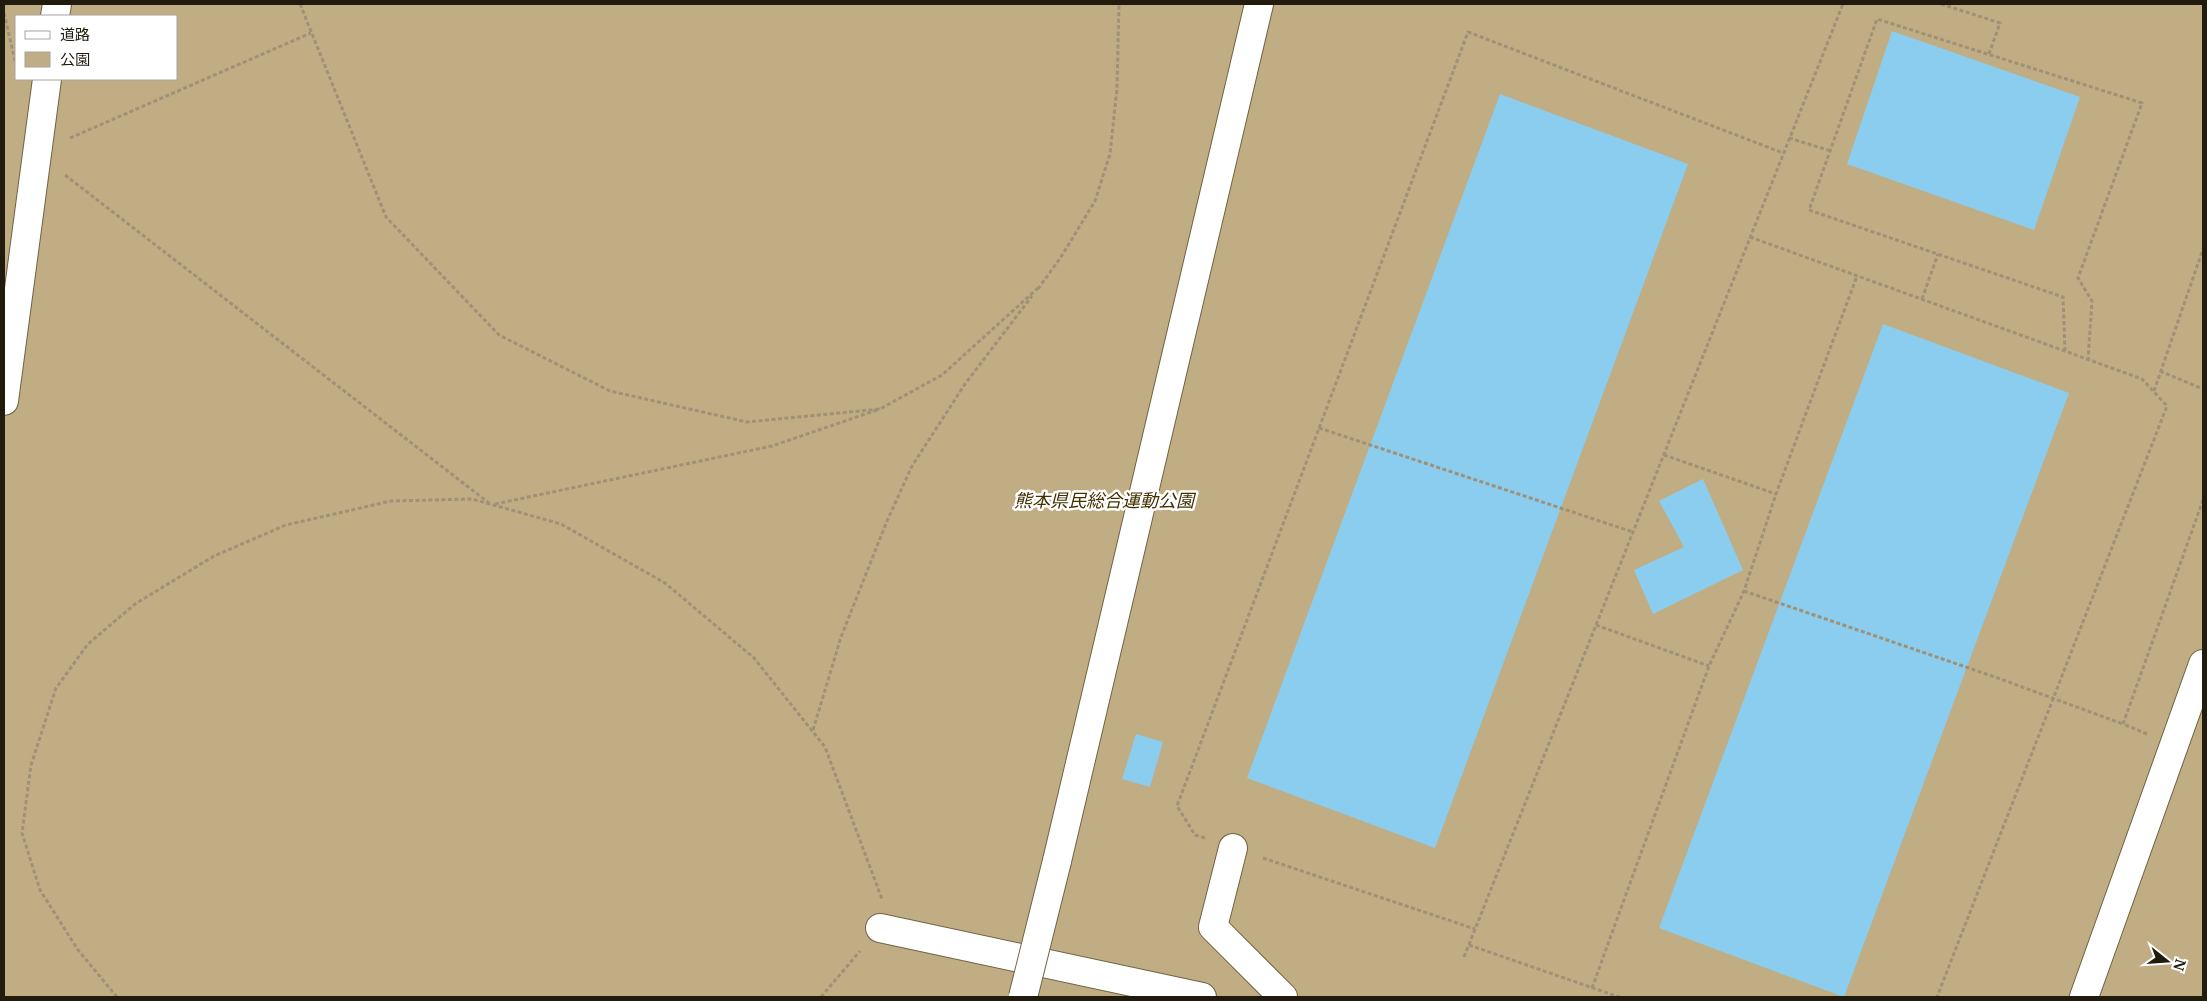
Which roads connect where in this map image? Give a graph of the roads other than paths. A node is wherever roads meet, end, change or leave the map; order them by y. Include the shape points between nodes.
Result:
1 (1259, 4) edge
2 (47, 80) edge
3 (4, 401) edge
4 (2203, 664) edge
5 (1233, 848) road end
6 (880, 928) road end
7 (1023, 997) edge
8 (1202, 997) edge
9 (1283, 997) edge
10 (2084, 997) edge

1 - 7 street, bridge
2 - 3 street
4 - 10 street
5 - 9 street via 1214,927
6 - 8 street

